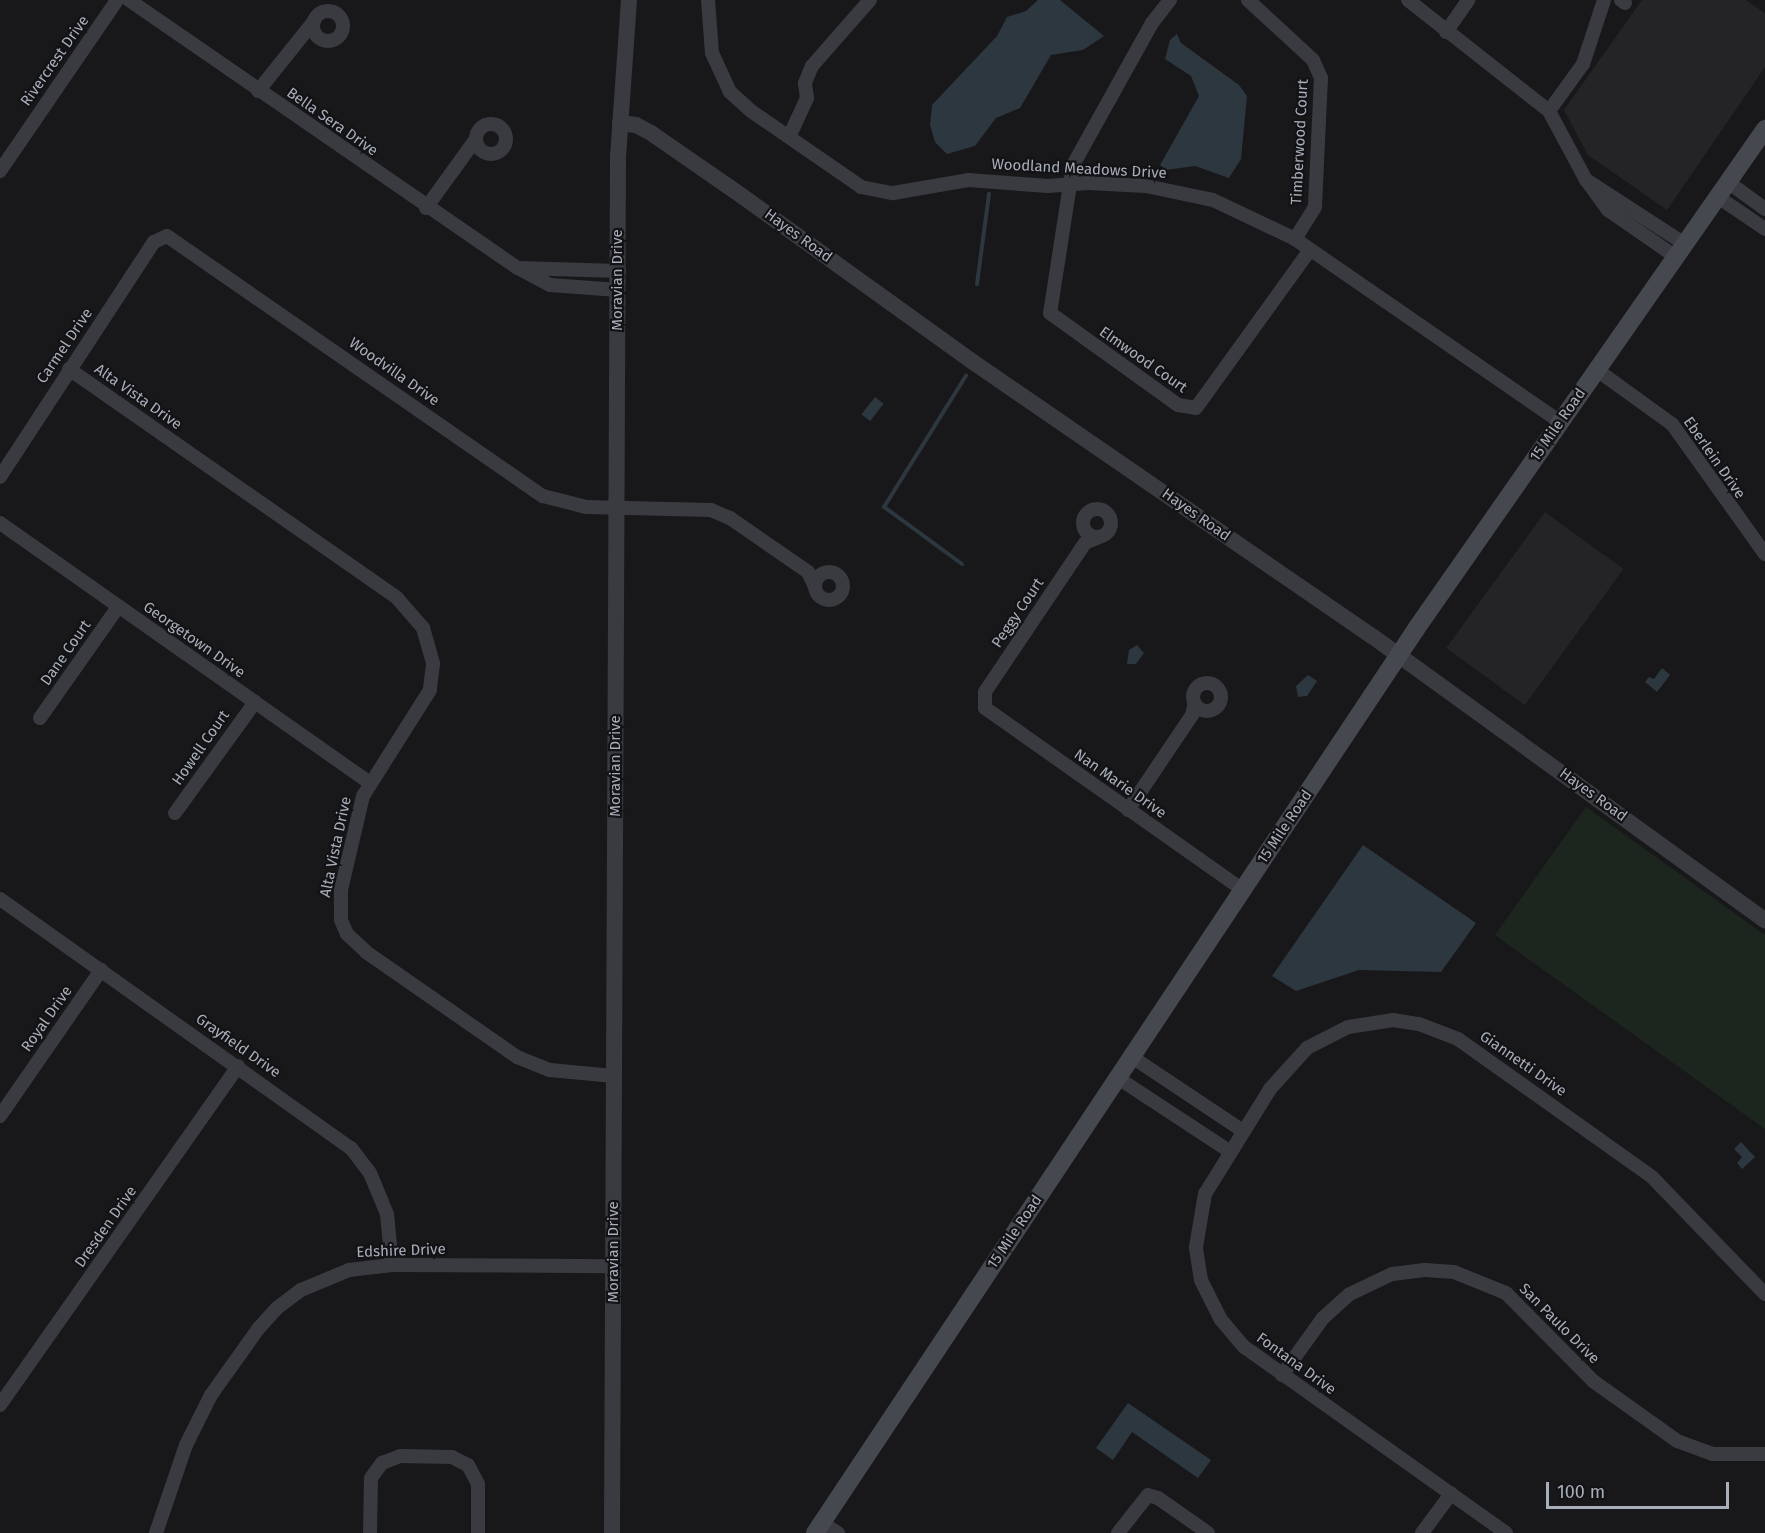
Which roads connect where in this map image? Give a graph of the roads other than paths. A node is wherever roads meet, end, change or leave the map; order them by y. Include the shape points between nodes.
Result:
1 (117, 0) edge
2 (129, 0) edge
3 (629, 0) edge
4 (708, 0) edge
5 (870, 0) edge
6 (1170, 0) edge
7 (1248, 0) edge
8 (1408, 0) edge
9 (1468, 0) edge
10 (1604, 0) edge
11 (314, 21) junction
12 (1446, 33) junction
13 (303, 35) junction
14 (320, 38) junction
15 (258, 91) junction
16 (1549, 111) junction
17 (620, 123) junction
18 (1765, 129) edge
19 (789, 135) junction
20 (476, 147) dead end
21 (0, 171) edge
22 (1068, 185) junction
23 (1723, 189) junction
24 (426, 208) junction
25 (1765, 209) edge
26 (1765, 229) edge
27 (162, 236) joint
28 (1295, 239) junction
29 (1310, 250) junction
30 (1681, 250) junction
31 (518, 268) junction
32 (619, 272) junction
33 (618, 290) junction
34 (69, 369) junction
35 (1597, 370) junction
36 (1560, 422) junction
37 (0, 477) edge
38 (616, 508) junction
39 (0, 524) edge
40 (1084, 536) junction
41 (1765, 554) edge
42 (808, 572) junction
43 (825, 573) junction
44 (815, 587) junction
45 (118, 607) junction
46 (1399, 656) junction
47 (255, 702) junction
48 (982, 702) joint
49 (1197, 710) dead end
50 (40, 718) dead end
51 (369, 782) junction
52 (1128, 810) junction
53 (175, 813) dead end
54 (1243, 890) junction
55 (0, 899) edge
56 (1765, 920) edge
57 (101, 970) junction
58 (1132, 1057) junction
59 (238, 1066) junction
60 (614, 1076) junction
61 (1118, 1078) junction
62 (0, 1116) edge
63 (1243, 1131) junction
64 (1229, 1151) junction
65 (392, 1265) junction
66 (614, 1266) junction
67 (1765, 1294) edge
68 (1282, 1375) junction
69 (0, 1405) edge
70 (1765, 1454) edge
71 (1451, 1494) junction
72 (819, 1528) edge
73 (156, 1533) edge
74 (370, 1533) edge
75 (478, 1533) edge
76 (612, 1533) edge
77 (838, 1533) edge
78 (1118, 1533) edge
79 (1208, 1533) edge
80 (1422, 1533) edge
81 (1506, 1533) edge

1 - 21 street, Rivercrest Drive
2 - 15 street, Bella Sera Drive
3 - 17 street, Moravian Drive
4 - 19 street, Woodland Meadows Drive via 712,53 730,92
5 - 19 street via 812,66 805,83 807,98
6 - 22 street via 1141,41 1078,154
7 - 28 street, Timberwood Court via 1313,60 1322,78 1316,207
8 - 12 street
9 - 12 street
10 - 16 street via 1583,64
11 - 13 street
11 - 14 street
11 - 14 street via 320,13 330,11 343,24 334,39
12 - 16 street
13 - 14 street
13 - 15 street
15 - 24 street, Bella Sera Drive
16 - 30 street via 1586,180 1608,210
17 - 32 street, Moravian Drive
17 - 46 street, Hayes Road via 636,125 651,133
18 - 23 main road, 15 Mile Road
19 - 22 street, Woodland Meadows Drive via 844,178 876,190 893,193 968,180
20 - 24 street
22 - 28 street, Woodland Meadows Drive via 1088,183 1180,191 1240,211
22 - 29 street, Elmwood Court via 1050,313 1185,409 1196,408 1205,400
23 - 25 street
23 - 26 street
23 - 30 main road, 15 Mile Road
24 - 31 street, Bella Sera Drive
27 - 34 street, Carmel Drive
27 - 38 street, Woodvilla Drive via 174,238 543,496 564,504
28 - 29 street, Woodland Meadows Drive
29 - 36 street, Woodland Meadows Drive
30 - 35 main road, 15 Mile Road
31 - 32 street
31 - 33 street, Bella Sera Drive via 550,285
32 - 33 street, Moravian Drive
33 - 38 street, Moravian Drive
34 - 37 street, Carmel Drive
34 - 51 street, Alta Vista Drive via 412,613 429,643 433,664 430,690
35 - 36 main road, 15 Mile Road
35 - 41 street, Eberlein Drive via 1672,424
36 - 46 main road, 15 Mile Road
38 - 42 street, Woodvilla Drive via 711,510 730,518
38 - 60 street, Moravian Drive
39 - 45 street, Georgetown Drive
40 - 40 street, Peggy Court via 1099,537 1111,525 1102,510 1089,512
40 - 48 street, Peggy Court
42 - 43 street
42 - 44 street
43 - 44 street
43 - 44 street via 841,579 839,596 822,598
45 - 47 street, Georgetown Drive
45 - 50 street, Dane Court
46 - 54 main road, 15 Mile Road
46 - 56 street, Hayes Road
47 - 51 street, Georgetown Drive
47 - 53 street, Howell Court
48 - 52 street, Nan Marie Drive via 989,712
49 - 52 street
51 - 60 street, Alta Vista Drive via 341,890 341,920 347,934 366,952 517,1057 550,1070
52 - 54 street, Nan Marie Drive
54 - 58 main road, 15 Mile Road
55 - 57 street, Grayfield Drive
57 - 59 street, Grayfield Drive
57 - 62 street, Royal Drive
58 - 61 main road, 15 Mile Road
58 - 63 street
59 - 65 street, Grayfield Drive via 341,1139 360,1157 387,1214
59 - 69 street, Dresden Drive
60 - 66 street, Moravian Drive
61 - 64 street
61 - 72 main road, 15 Mile Road
63 - 64 street, Fontana Drive
63 - 67 street, Giannetti Drive via 1287,1068 1307,1048 1329,1035 1367,1022 1419,1024 1458,1039 1633,1161
64 - 68 street, Fontana Drive via 1205,1194 1200,1215 1196,1247 1201,1280 1230,1333
65 - 66 street, Edshire Drive
65 - 73 street, Edshire Drive via 349,1270 323,1278 277,1308 211,1395 186,1445
66 - 76 street, Moravian Drive
68 - 70 street, San Paulo Drive via 1323,1318 1350,1294 1392,1274 1454,1272 1506,1293 1593,1381 1677,1441 1712,1454
68 - 71 street, Fontana Drive
71 - 80 street
71 - 81 street, Fontana Drive
72 - 77 street
74 - 75 street via 371,1478 382,1463 400,1456 452,1457 468,1465 478,1484
78 - 79 street via 1148,1495

